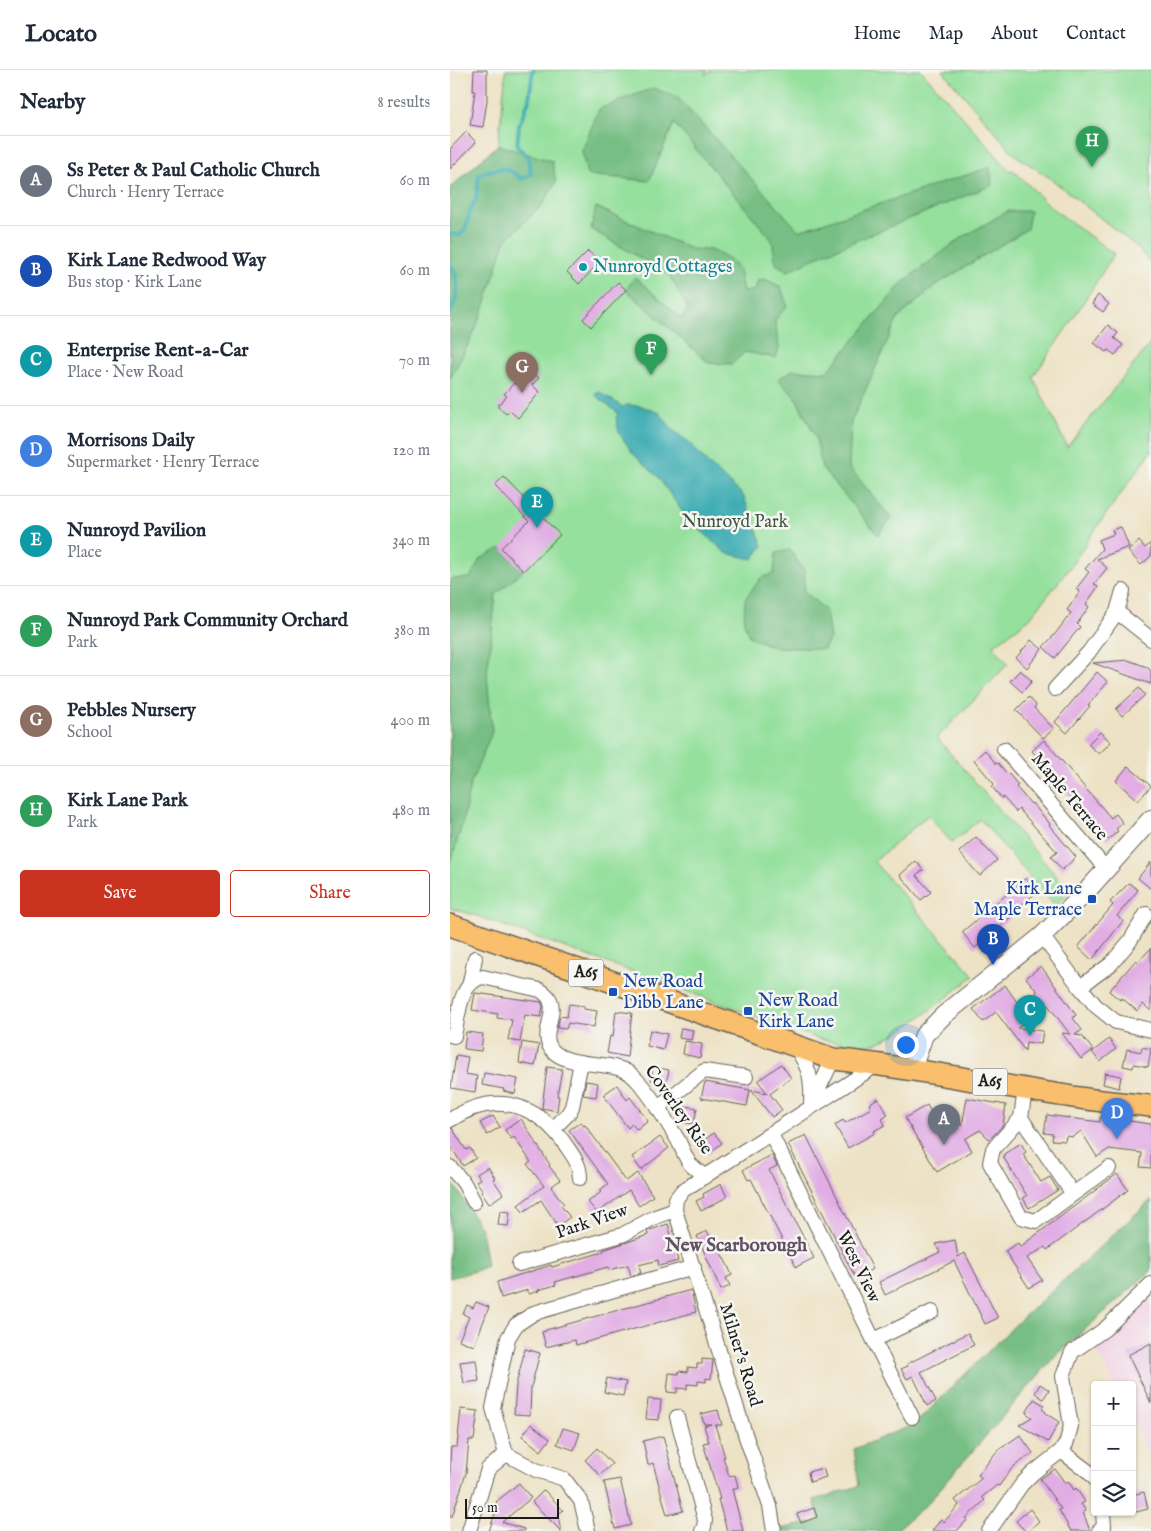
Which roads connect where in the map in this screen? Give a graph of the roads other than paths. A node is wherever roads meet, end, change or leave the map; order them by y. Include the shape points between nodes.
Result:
1 (1123, 591) dead end
2 (1117, 612) junction
3 (1151, 639) edge
4 (1056, 689) dead end
5 (1004, 749) dead end
6 (1151, 819) edge
7 (1106, 869) junction
8 (1146, 914) dead end
9 (450, 925) edge
10 (1042, 936) junction
11 (475, 958) dead end
12 (470, 982) junction
13 (1080, 987) junction
14 (1151, 1030) edge
15 (450, 1035) edge
16 (795, 1046) junction
17 (833, 1059) junction
18 (581, 1062) junction
19 (878, 1064) junction
20 (912, 1069) junction
21 (746, 1077) dead end
22 (1025, 1089) junction
23 (1151, 1106) edge
24 (811, 1107) junction
25 (657, 1108) junction
26 (1020, 1118) junction
27 (450, 1120) edge
28 (553, 1128) junction
29 (772, 1134) junction
30 (450, 1167) edge
31 (1109, 1168) dead end
32 (704, 1176) junction
33 (580, 1178) dead end
34 (1074, 1194) junction
35 (474, 1202) dead end
36 (675, 1210) junction
37 (519, 1264) dead end
38 (694, 1267) junction
39 (1151, 1284) edge
40 (932, 1312) dead end
41 (874, 1340) junction
42 (677, 1417) dead end
43 (912, 1417) dead end
44 (1061, 1451) junction
45 (506, 1454) junction
46 (1091, 1474) edge
47 (469, 1531) edge
48 (588, 1531) edge
49 (702, 1531) edge
50 (774, 1531) edge
51 (989, 1531) edge

1 - 2 street
2 - 3 street
2 - 4 street via 1089,652
5 - 7 street, Maple Terrace
6 - 7 street
7 - 10 street
8 - 13 street via 1111,964
9 - 16 main road, A65
10 - 13 street
10 - 20 street via 924,1035
11 - 12 street
12 - 15 street via 465,990 454,1036
12 - 18 street, Coverley Rise via 483,977 546,994 552,1007 547,1039 549,1046 560,1056
13 - 14 street via 1116,1022
16 - 17 main road, A65
16 - 24 street via 807,1064 812,1080
17 - 19 main road, A65
17 - 24 street
18 - 25 street, Coverley Rise via 626,1071
18 - 28 street via 572,1107
19 - 20 main road, A65
19 - 24 street
20 - 22 main road, A65
21 - 25 street via 704,1071
22 - 23 main road, A65
22 - 26 street
24 - 29 street
25 - 32 street, Coverley Rise via 690,1164
26 - 34 street
26 - 34 street via 993,1149 990,1163 1021,1217 1036,1220
27 - 28 street via 474,1108 501,1104 533,1112
28 - 33 street via 577,1163
29 - 32 street
29 - 41 street, West View
30 - 35 street
31 - 34 street
32 - 36 street via 682,1191 676,1199
36 - 37 street, Park View via 654,1217 622,1235
36 - 38 street, Milner's Road
38 - 45 street via 534,1313 516,1325 508,1338 493,1408
38 - 50 street, Milner's Road via 770,1506
39 - 44 street via 1105,1329 1072,1352 1063,1376 1070,1426
40 - 41 street
41 - 43 street, West View
42 - 49 street via 705,1520
44 - 46 street
44 - 51 street via 1022,1484
45 - 47 street via 488,1469
45 - 48 street via 536,1470 564,1479 581,1501

